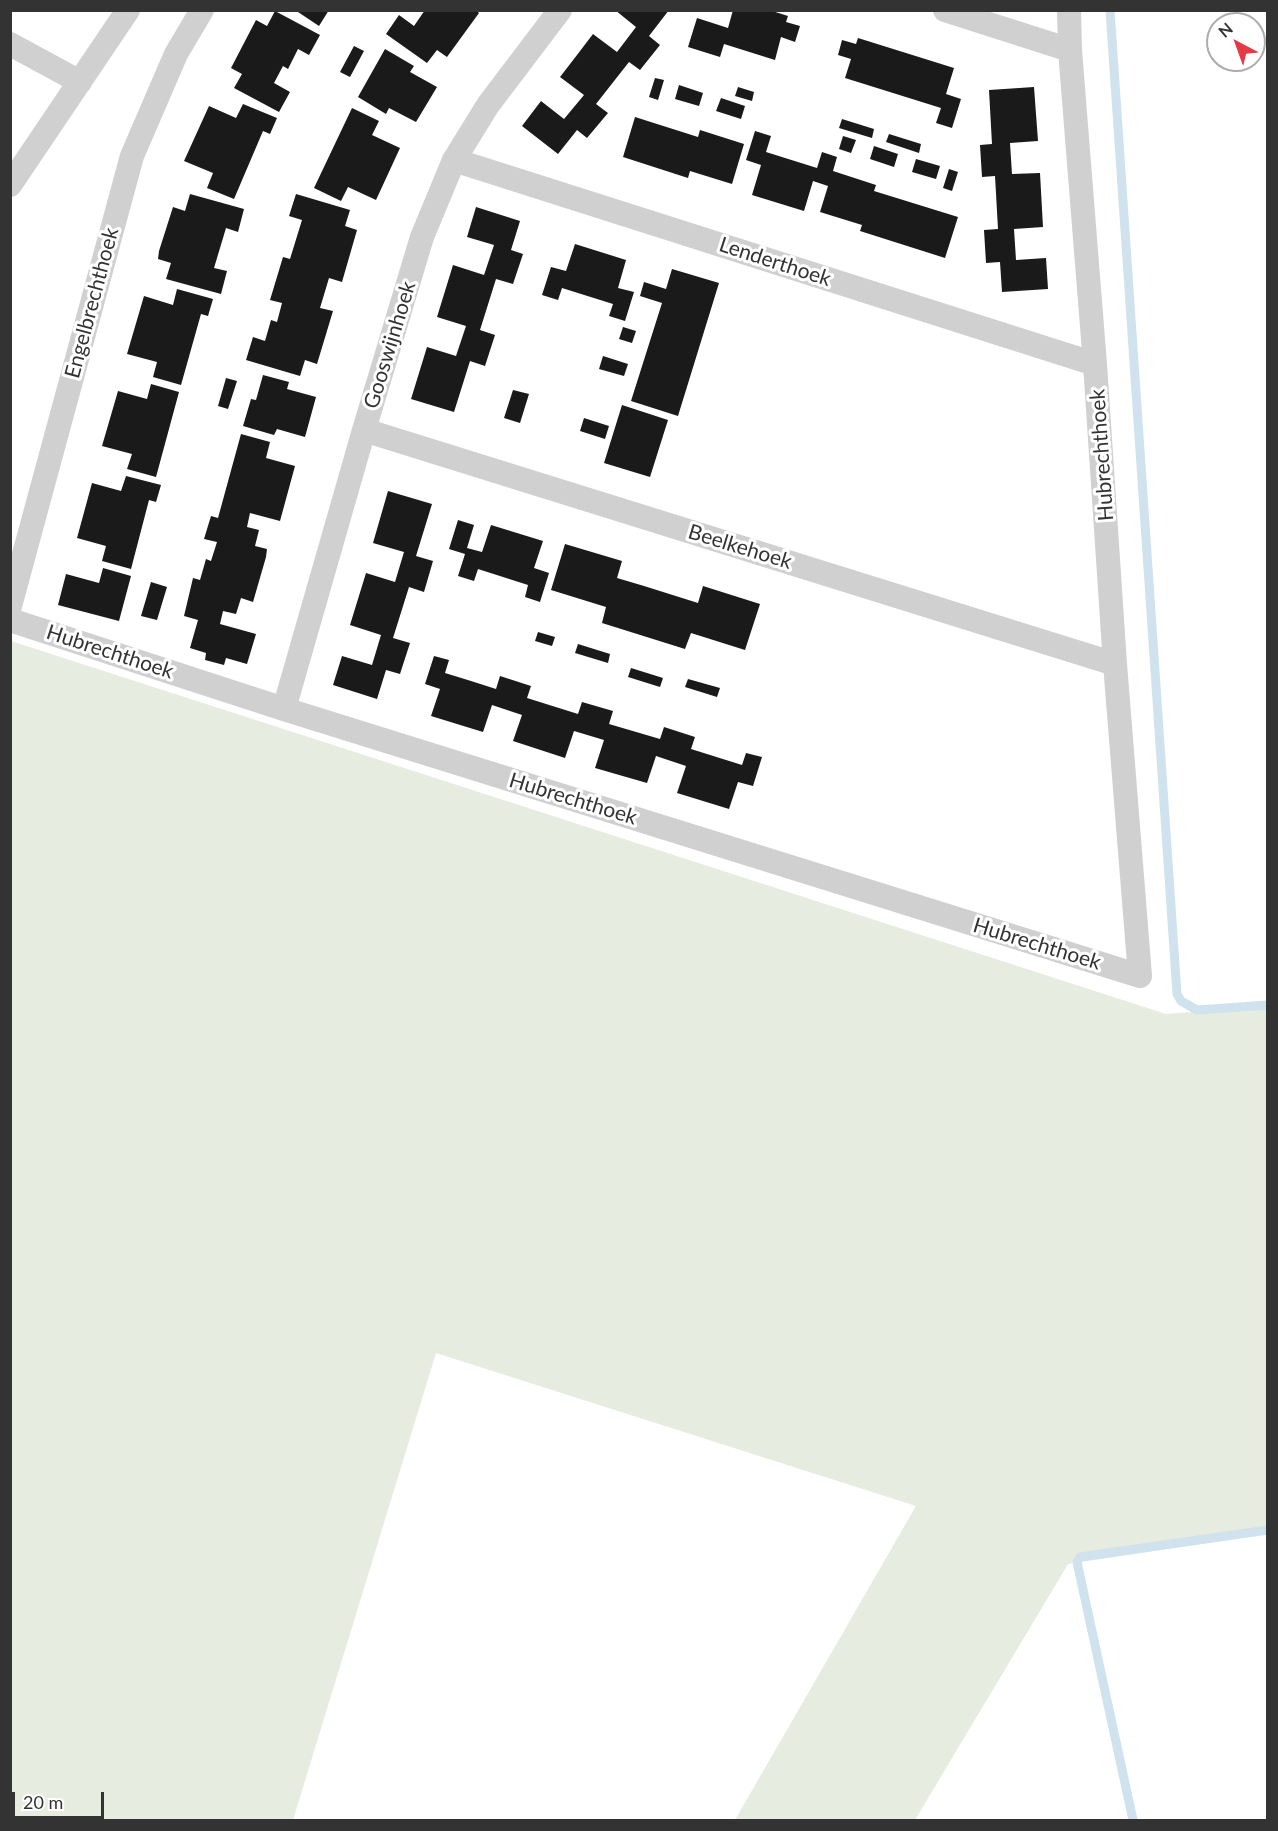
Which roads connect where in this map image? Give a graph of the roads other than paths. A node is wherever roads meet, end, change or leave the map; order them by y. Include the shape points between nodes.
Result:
1 (128, 10) edge
2 (202, 10) edge
3 (560, 10) edge
4 (945, 10) edge
5 (1069, 10) edge
6 (10, 44) edge
7 (1070, 50) junction
8 (80, 82) junction
9 (454, 160) junction
10 (10, 185) edge
11 (1095, 364) junction
12 (364, 430) junction
13 (10, 606) edge
14 (10, 620) edge
15 (1116, 664) junction
16 (284, 709) junction

1 - 8 street
2 - 13 street, Engelbrechthoek via 176,54 132,156
3 - 9 street, Gooswijnhoek via 488,105
4 - 7 street
5 - 7 street, Hubrechthoek
6 - 8 street
7 - 11 street, Hubrechthoek
8 - 10 street
9 - 11 street, Lenderthoek
9 - 12 street, Gooswijnhoek via 422,237
11 - 15 street, Hubrechthoek
12 - 15 street, Beelkehoek
12 - 16 street, Gooswijnhoek
14 - 16 street, Hubrechthoek
15 - 16 street, Hubrechthoek via 1140,976

